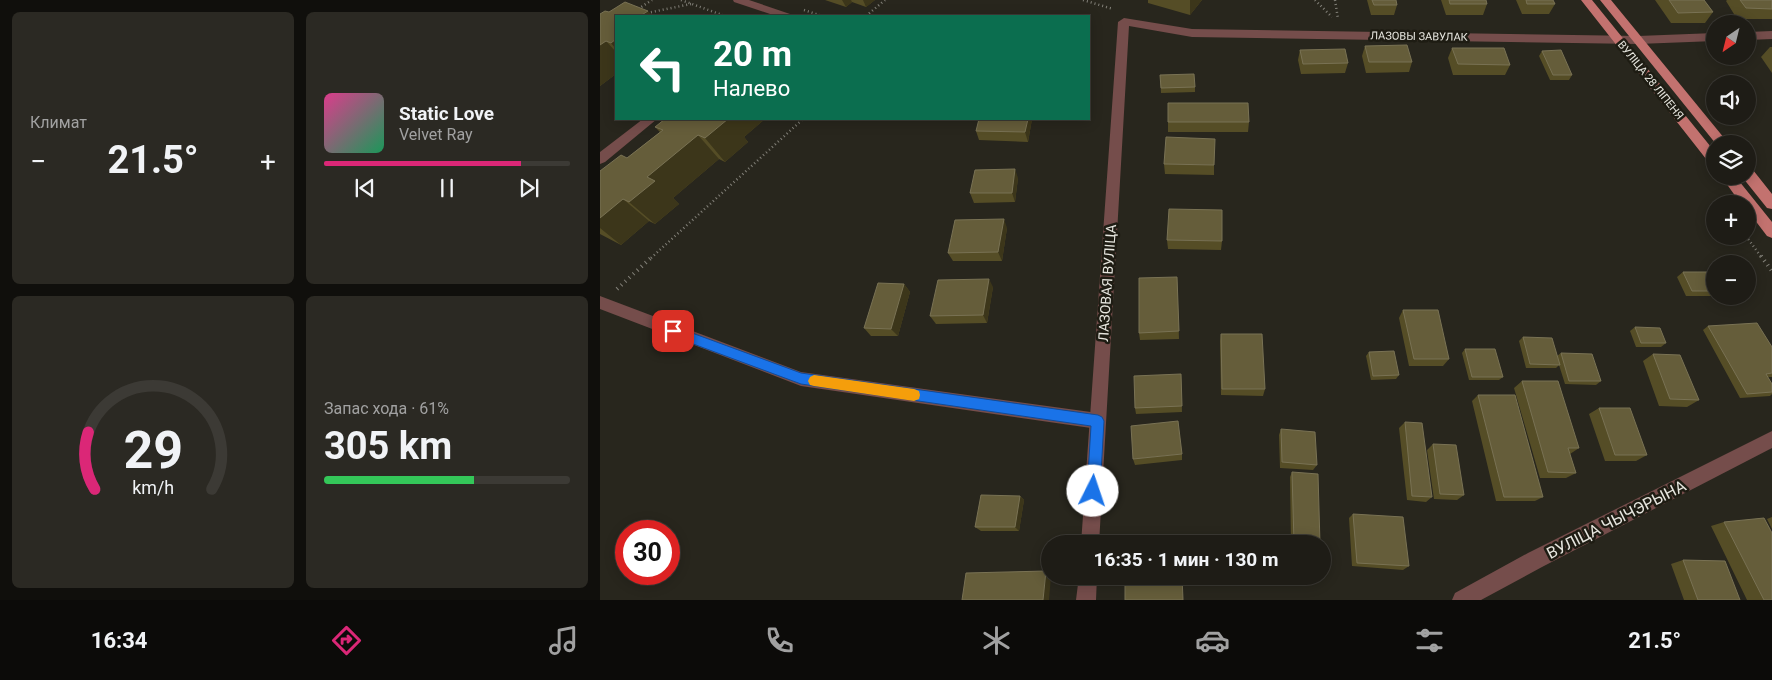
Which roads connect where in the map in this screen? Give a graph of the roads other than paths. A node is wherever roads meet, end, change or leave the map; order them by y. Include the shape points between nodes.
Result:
1 (738, 0) edge
2 (1586, 0) edge
3 (1605, 0) edge
4 (783, 15) edge
5 (1124, 22) joint
6 (1772, 35) edge
7 (1756, 36) edge
8 (1706, 37) edge
9 (1618, 40) junction
10 (1638, 40) junction
11 (651, 120) edge
12 (1716, 135) edge
13 (1706, 150) edge
14 (600, 159) edge
15 (1756, 184) edge
16 (1734, 185) edge
17 (1772, 204) edge
18 (1772, 232) edge
19 (600, 302) edge
20 (1098, 421) junction
21 (1772, 440) edge
22 (1091, 535) edge
23 (1087, 585) edge
24 (1086, 600) edge
25 (1462, 600) edge

1 - 4 street
2 - 9 main road, ВУЛІЦА 28 ЛІПЕНЯ
3 - 10 main road, ВУЛІЦА 28 ЛІПЕНЯ
5 - 9 street, ЛАЗОВЫ ЗАВУЛАК via 1192,32
5 - 20 street, ЛАЗОВАЯ ВУЛІЦА
6 - 7 street
8 - 10 street, ЛАЗОВЫ ЗАВУЛАК
9 - 10 street, ЛАЗОВЫ ЗАВУЛАК
9 - 13 main road, ВУЛІЦА 28 ЛІПЕНЯ
10 - 12 main road, ВУЛІЦА 28 ЛІПЕНЯ
11 - 14 street
15 - 17 main road
16 - 18 main road
19 - 20 street via 801,379
20 - 22 street, ЛАЗОВАЯ ВУЛІЦА
21 - 25 street, ВУЛІЦА ЧЫЧЭРЫНА
23 - 24 street

